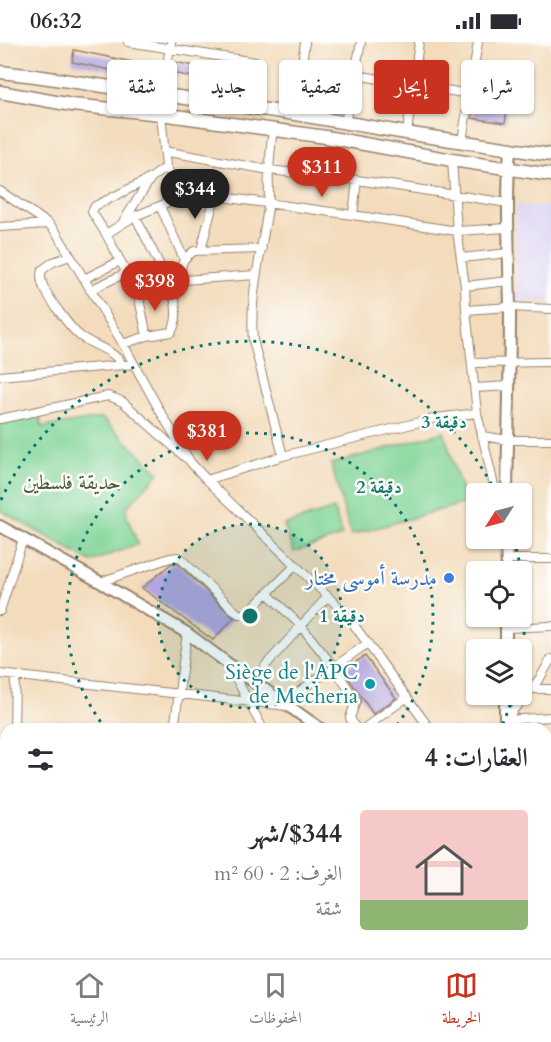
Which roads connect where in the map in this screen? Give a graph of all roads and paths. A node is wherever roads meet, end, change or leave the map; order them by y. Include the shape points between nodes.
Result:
1 (128, 42) edge
2 (305, 42) edge
3 (361, 42) edge
4 (419, 42) edge
5 (478, 42) edge
6 (170, 45) edge
7 (168, 60) edge
8 (245, 60) edge
9 (303, 60) edge
10 (357, 60) edge
11 (416, 60) edge
12 (475, 60) edge
13 (0, 72) edge
14 (107, 87) edge
15 (0, 92) edge
16 (177, 96) edge
17 (107, 109) edge
18 (279, 112) edge
19 (161, 114) joint
20 (295, 114) edge
21 (347, 114) edge
22 (409, 114) edge
23 (466, 114) edge
24 (345, 123) junction
25 (273, 129) junction
26 (406, 133) junction
27 (462, 141) junction
28 (510, 148) junction
29 (164, 151) junction
30 (551, 154) edge
31 (452, 160) junction
32 (166, 167) junction
33 (269, 170) junction
34 (508, 170) junction
35 (551, 175) edge
36 (151, 178) junction
37 (357, 180) junction
38 (0, 191) edge
39 (183, 194) junction
40 (455, 195) junction
41 (214, 196) junction
42 (508, 203) junction
43 (268, 204) junction
44 (160, 206) junction
45 (353, 215) junction
46 (135, 216) junction
47 (123, 223) junction
48 (49, 224) junction
49 (0, 227) edge
50 (508, 228) junction
51 (457, 231) junction
52 (106, 234) junction
53 (262, 249) junction
54 (201, 250) junction
55 (509, 253) junction
56 (70, 256) junction
57 (461, 258) junction
58 (184, 260) junction
59 (120, 261) junction
60 (126, 273) junction
61 (256, 275) junction
62 (84, 279) junction
63 (180, 280) junction
64 (169, 281) junction
65 (508, 281) junction
66 (465, 286) junction
67 (90, 290) junction
68 (138, 294) junction
69 (510, 307) junction
70 (551, 309) edge
71 (466, 310) junction
72 (147, 336) junction
73 (123, 344) junction
74 (551, 362) edge
75 (472, 363) junction
76 (510, 363) junction
77 (122, 364) junction
78 (134, 364) junction
79 (0, 376) edge
80 (509, 386) junction
81 (475, 388) junction
82 (477, 413) junction
83 (0, 419) edge
84 (482, 436) junction
85 (508, 440) junction
86 (551, 440) edge
87 (283, 456) junction
88 (191, 463) junction
89 (207, 480) junction
90 (493, 483) edge
91 (507, 483) edge
92 (0, 526) edge
93 (23, 539) junction
94 (507, 549) edge
95 (507, 559) joint
96 (551, 559) edge
97 (296, 565) junction
98 (100, 582) junction
99 (267, 593) junction
100 (328, 596) junction
101 (0, 611) edge
102 (532, 624) edge
103 (301, 626) junction
104 (551, 626) edge
105 (187, 633) junction
106 (368, 643) junction
107 (551, 659) edge
108 (230, 665) junction
109 (265, 666) dead end
110 (334, 667) junction
111 (0, 674) edge
112 (15, 676) junction
113 (532, 689) joint
114 (551, 689) edge
115 (179, 695) junction
116 (406, 698) junction
117 (249, 703) junction
118 (286, 705) junction
119 (505, 705) edge
120 (520, 705) edge
121 (551, 717) edge
122 (14, 723) edge
123 (175, 723) edge
124 (259, 723) edge
125 (312, 723) edge
126 (353, 723) edge
127 (371, 723) edge
128 (425, 723) edge
129 (505, 723) edge
130 (506, 723) edge
131 (516, 723) edge

1 - 6 street
2 - 9 street
3 - 10 street
4 - 11 street
5 - 12 street
6 - 7 street
6 - 8 street
13 - 14 main road
15 - 17 main road
16 - 18 main road
19 - 25 main road
19 - 29 street
20 - 24 main road
21 - 24 street
22 - 26 street
23 - 27 street
24 - 26 main road
25 - 31 main road
25 - 33 street
26 - 27 main road
27 - 28 main road
28 - 30 main road
28 - 34 main road
29 - 32 street
29 - 33 street
31 - 34 main road
31 - 40 street
32 - 36 street
32 - 39 street
33 - 37 street
33 - 43 street
34 - 35 main road
34 - 42 main road
36 - 47 street
36 - 52 street via 93,208
37 - 40 street
37 - 45 street
38 - 48 street
39 - 41 street
39 - 44 street
40 - 42 street
40 - 51 street
41 - 43 street
41 - 54 street
42 - 50 main road
43 - 45 street
43 - 53 street
44 - 46 street
44 - 58 street
45 - 51 street
46 - 47 street
46 - 64 street
47 - 52 street
48 - 49 street
48 - 56 street
50 - 51 street
50 - 55 main road
51 - 57 street
52 - 59 street
53 - 54 street
53 - 61 street
54 - 58 street
55 - 57 street
55 - 65 main road
56 - 62 street
56 - 77 street via 42,270 44,287 74,330
57 - 66 street
58 - 63 street
59 - 60 street
59 - 62 street
60 - 67 street
60 - 68 street
61 - 63 street
61 - 87 street via 253,340
62 - 67 street
63 - 64 street
64 - 68 street
64 - 72 street via 176,302 175,326 171,332
65 - 66 street
65 - 69 main road
66 - 71 street
67 - 73 street
68 - 72 street
69 - 70 street
69 - 71 street
69 - 76 main road
71 - 75 street
72 - 73 street
73 - 78 street
74 - 76 street
75 - 76 street
75 - 81 street
76 - 80 main road
77 - 78 street
77 - 79 street
78 - 88 street
80 - 81 street
80 - 85 main road
81 - 82 street
82 - 84 street
82 - 87 street via 436,418
83 - 88 street via 108,396 123,402
84 - 85 street
84 - 90 street
85 - 86 street
85 - 91 main road
87 - 89 street
88 - 89 street
89 - 97 street
92 - 93 main road
93 - 98 main road
93 - 101 street
94 - 95 main road
95 - 96 street
97 - 99 street
97 - 100 street
98 - 99 street via 179,557 239,614 246,614
98 - 105 main road
99 - 103 street
100 - 103 street
100 - 106 street
102 - 104 street
103 - 109 street
103 - 110 street
105 - 108 main road
105 - 115 street
106 - 110 street
106 - 116 street
107 - 113 street
108 - 117 street
108 - 118 main road
110 - 118 street
110 - 126 street via 356,701 350,718
111 - 112 street
112 - 115 street
112 - 122 street
113 - 114 street
115 - 117 street
115 - 123 street
116 - 127 street
116 - 128 street
117 - 118 street
117 - 124 street
118 - 125 main road
119 - 129 main road
120 - 130 street
121 - 131 street

